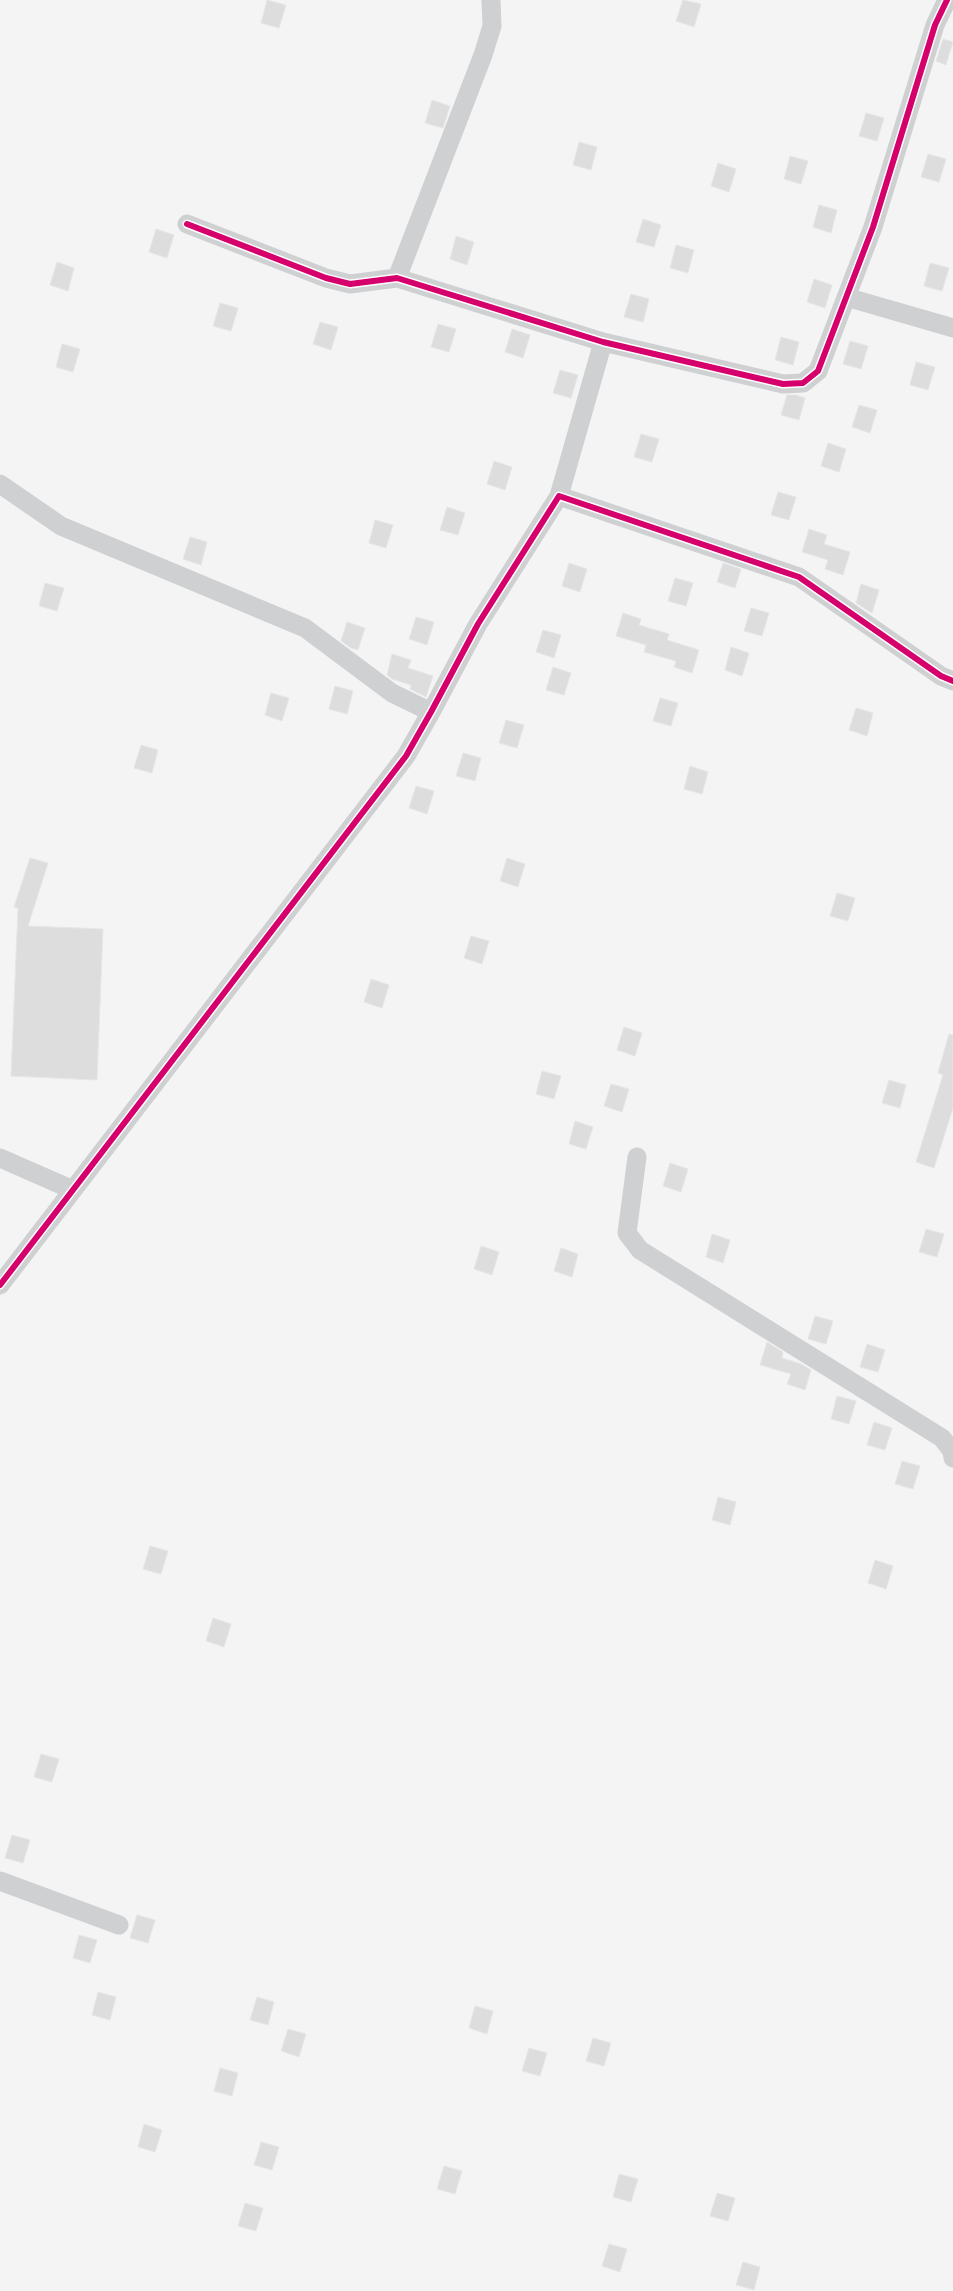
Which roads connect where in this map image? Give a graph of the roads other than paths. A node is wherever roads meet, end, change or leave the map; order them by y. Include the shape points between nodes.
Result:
1 (491, 0) edge
2 (947, 0) edge
3 (187, 224) dead end
4 (397, 278) junction
5 (846, 297) junction
6 (953, 328) edge
7 (603, 342) junction
8 (0, 484) edge
9 (559, 496) junction
10 (953, 681) edge
11 (431, 712) junction
12 (637, 1157) dead end
13 (0, 1158) edge
14 (73, 1190) junction
15 (0, 1285) edge
16 (953, 1458) edge
17 (0, 1881) edge
18 (119, 1925) dead end

1 - 4 street via 492,26 483,55
2 - 5 street via 935,25 873,227
3 - 4 street via 326,278 350,284
4 - 7 street
5 - 6 street
5 - 7 street via 818,371 803,382 783,384
7 - 9 street
8 - 11 street via 61,526 306,628 392,693
9 - 10 street via 799,577 941,676
9 - 11 street via 478,624
11 - 14 street via 406,756
12 - 16 street via 627,1233 640,1250 942,1438
13 - 14 street
14 - 15 street
17 - 18 street

